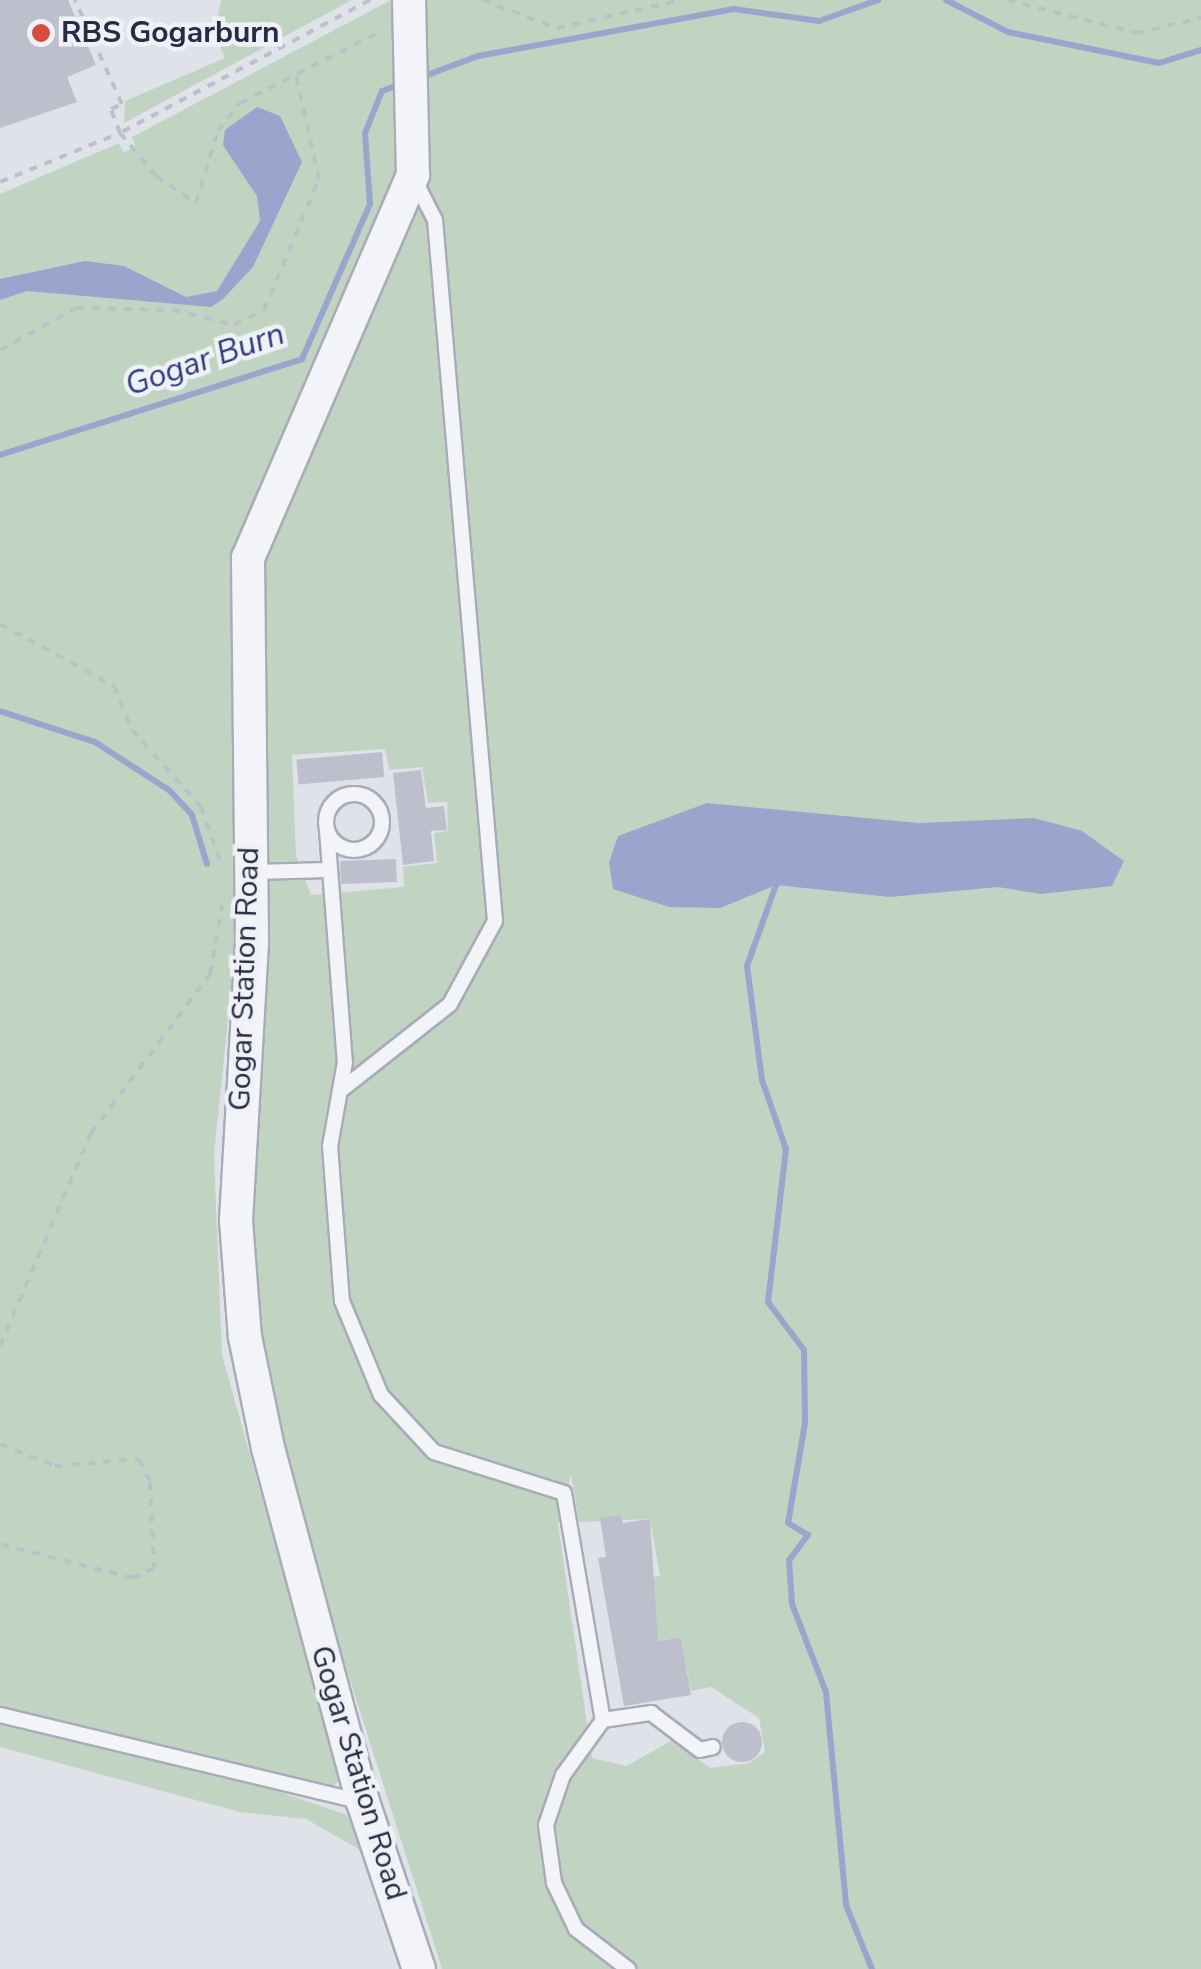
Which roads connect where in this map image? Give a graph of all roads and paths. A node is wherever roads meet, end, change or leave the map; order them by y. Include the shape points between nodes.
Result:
1 (75, 0) edge
2 (370, 0) edge
3 (482, 0) edge
4 (681, 0) edge
5 (1008, 0) edge
6 (389, 5) edge
7 (1201, 18) edge
8 (295, 72) junction
9 (120, 133) junction
10 (412, 175) junction
11 (0, 182) edge
12 (0, 350) edge
13 (0, 624) edge
14 (327, 830) junction
15 (330, 870) junction
16 (238, 872) junction
17 (224, 898) dead end
18 (340, 1091) junction
19 (0, 1346) edge
20 (0, 1444) edge
21 (0, 1544) edge
22 (0, 1715) edge
23 (603, 1720) junction
24 (713, 1748) dead end
25 (362, 1802) junction
26 (419, 1969) edge
27 (628, 1969) edge

1 - 9 path via 122,104 110,109
2 - 9 path
3 - 4 path via 557,28
5 - 7 path via 1136,34
6 - 8 path via 366,44
6 - 10 street, Gogar Station Road via 416,32
8 - 9 path via 227,116 196,203 156,176
8 - 12 path via 319,178 264,310 234,325 172,310 76,308
9 - 11 path
10 - 16 street, Gogar Station Road via 263,506 248,558
10 - 18 lane via 435,220 495,921 450,1004
13 - 16 path via 114,686 132,730 201,807
14 - 14 lane via 327,813 344,795 369,797 380,810 380,833 364,848 341,847
14 - 15 lane
15 - 16 lane
15 - 18 lane
16 - 25 street, Gogar Station Road via 237,1172 245,1337
17 - 19 path via 210,974 91,1132
18 - 23 lane via 330,1146 342,1301 380,1396 434,1452 564,1493
20 - 21 path via 55,1466 140,1460 150,1482 154,1568 133,1578
22 - 25 lane
23 - 24 lane via 651,1713 700,1750
23 - 27 lane via 563,1775 546,1825 554,1883 576,1929
25 - 26 street, Gogar Station Road

